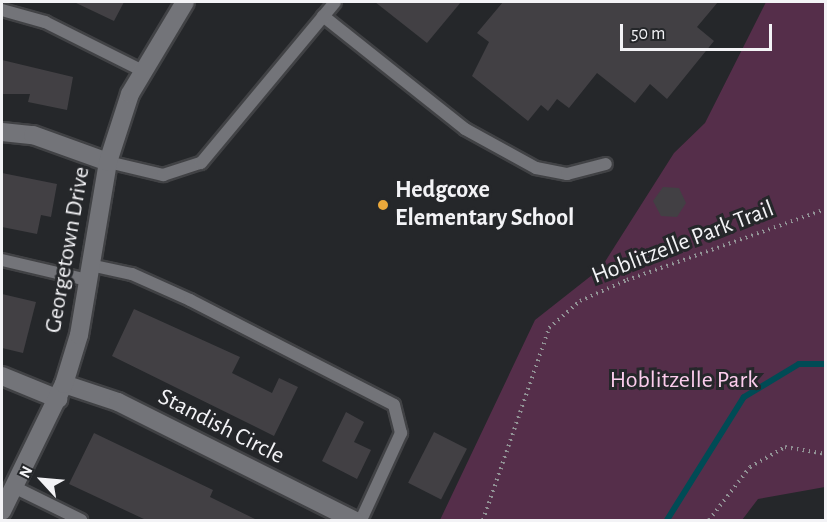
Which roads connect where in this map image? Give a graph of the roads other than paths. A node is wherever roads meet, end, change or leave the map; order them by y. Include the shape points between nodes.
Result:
1 (185, 2) edge
2 (335, 2) edge
3 (2, 10) edge
4 (322, 16) junction
5 (143, 71) junction
6 (2, 132) edge
7 (108, 162) junction
8 (606, 164) dead end
9 (2, 260) edge
10 (89, 272) junction
11 (2, 376) edge
12 (61, 391) junction
13 (14, 487) junction
14 (2, 511) edge
15 (81, 520) edge
16 (354, 520) edge
17 (361, 520) edge

1 - 5 street, Georgetown Drive
2 - 4 lane
3 - 5 lane via 45,22
4 - 7 lane via 201,163 163,176
4 - 8 lane via 465,129 536,168 567,174
5 - 7 street, Georgetown Drive
6 - 7 street via 33,135
7 - 10 street, Georgetown Drive
9 - 10 lane
10 - 12 street, Georgetown Drive
10 - 17 lane via 132,274 394,405 401,434
11 - 12 street, Standish Circle
12 - 13 street, Georgetown Drive
12 - 16 street, Standish Circle via 117,402
13 - 14 street, Georgetown Drive
13 - 15 lane

